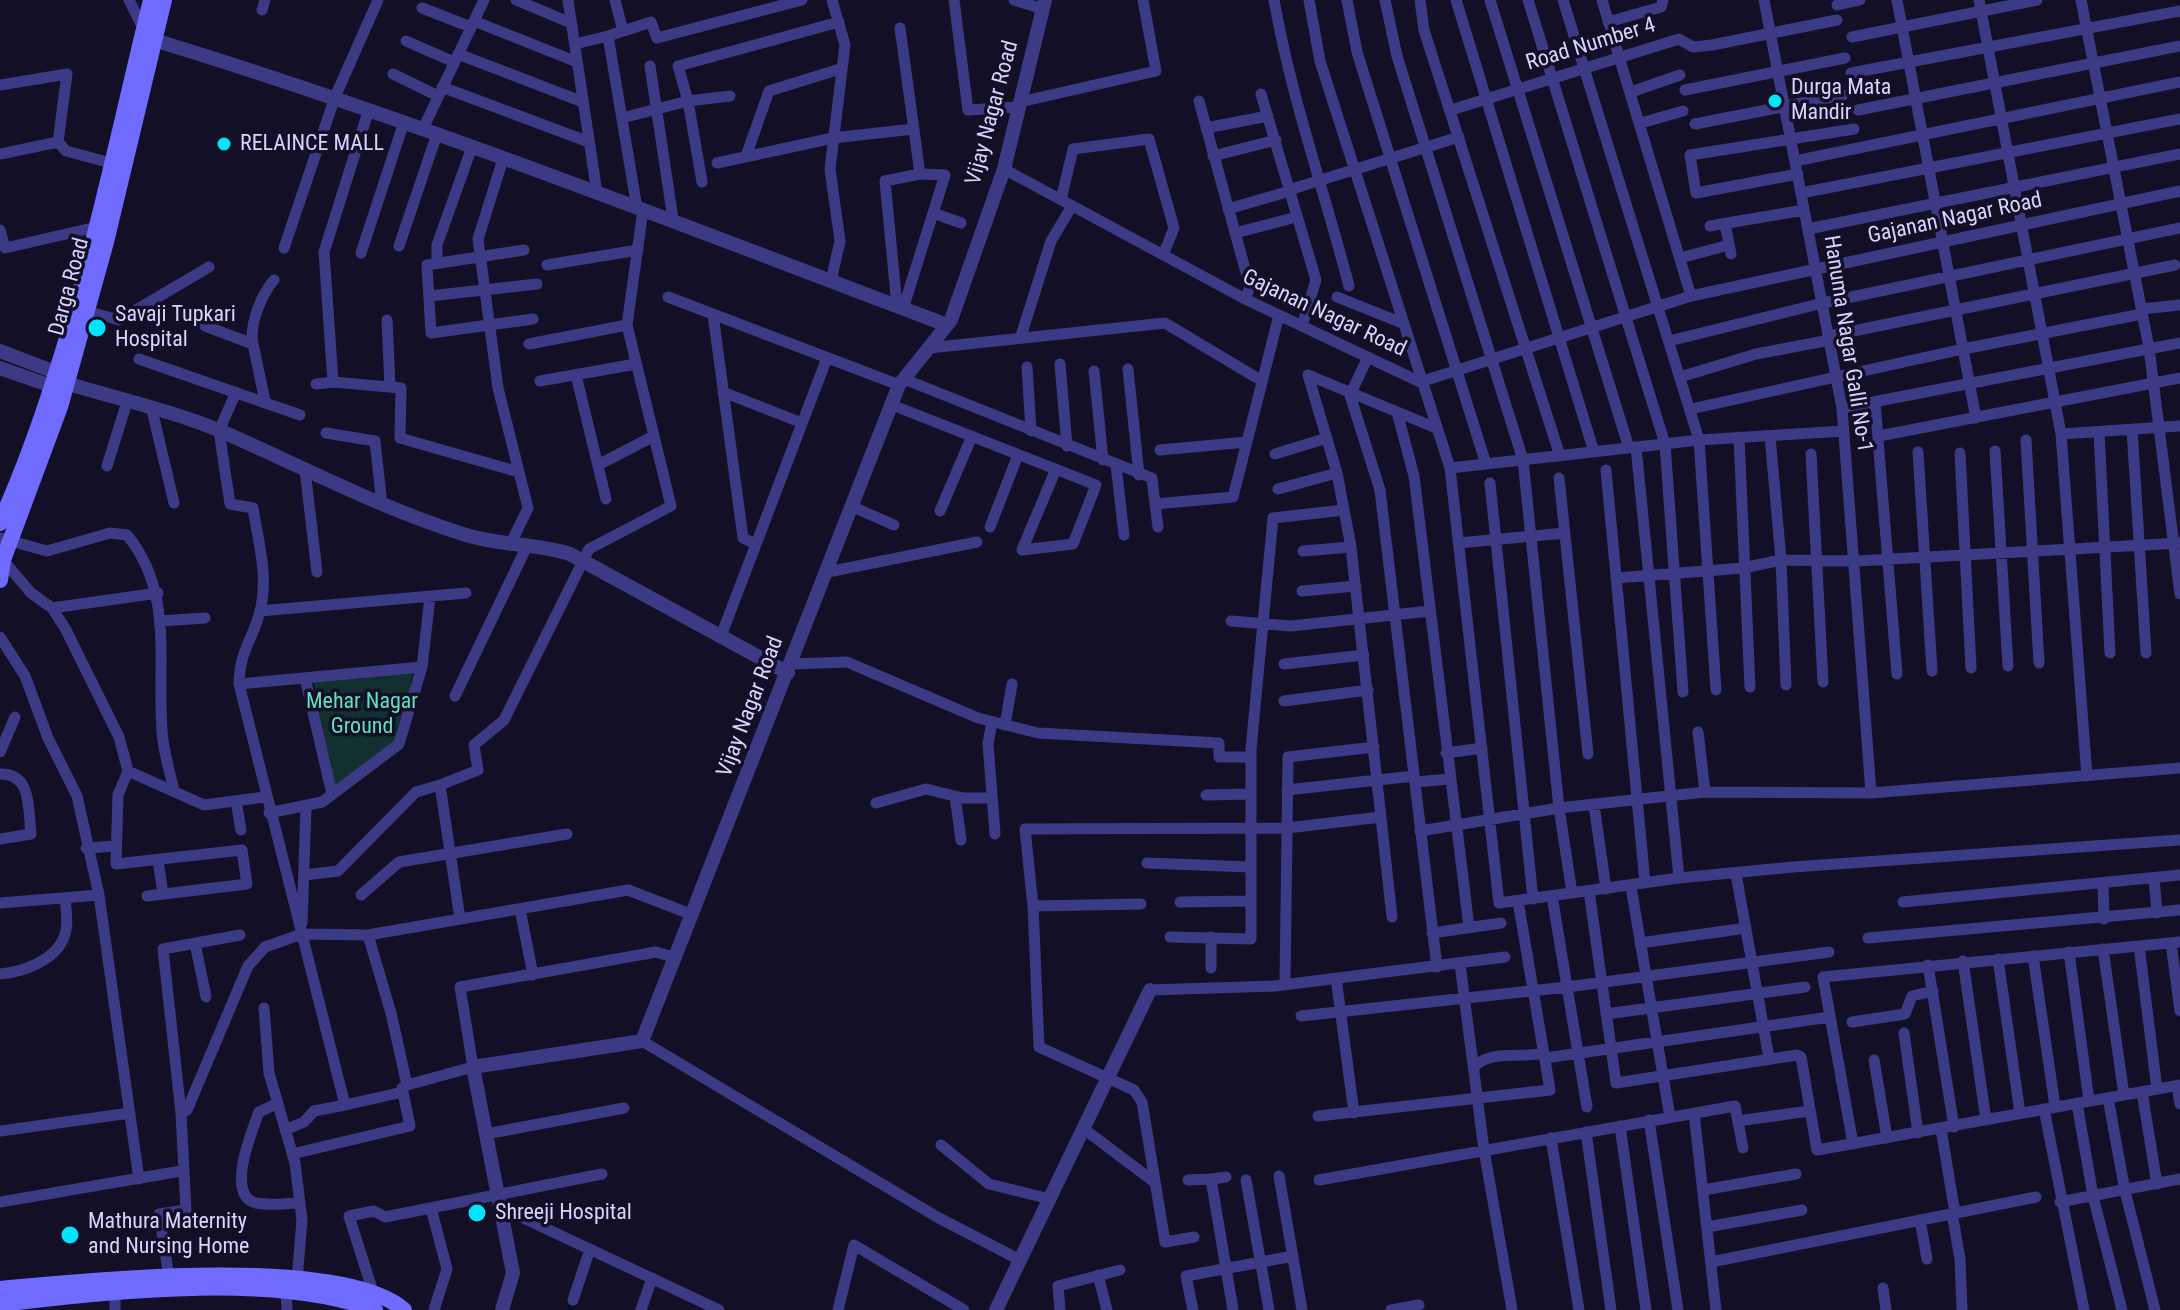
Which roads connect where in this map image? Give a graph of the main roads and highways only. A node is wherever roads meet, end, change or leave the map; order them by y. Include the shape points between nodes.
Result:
1 (151, 0) edge
2 (164, 0) edge
3 (149, 36) junction
4 (102, 226) junction
5 (58, 380) junction
6 (0, 523) edge
7 (5, 540) edge
8 (0, 580) edge
9 (115, 1286) junction
10 (292, 1286) junction
11 (0, 1289) edge
12 (374, 1303) edge
13 (0, 1304) edge
14 (404, 1309) edge

1 - 3 main road, Darga Road
2 - 3 main road, Darga Road
3 - 4 main road, Darga Road
3 - 4 main road, Darga Road via 111,163
4 - 5 main road, Darga Road
4 - 5 main road, Darga Road via 86,311
5 - 6 main road, Darga Road
5 - 7 main road, Darga Road
7 - 8 main road, Darga Road
9 - 10 main road
9 - 10 main road via 169,1277
9 - 11 main road
9 - 13 main road
10 - 12 main road
12 - 14 main road

